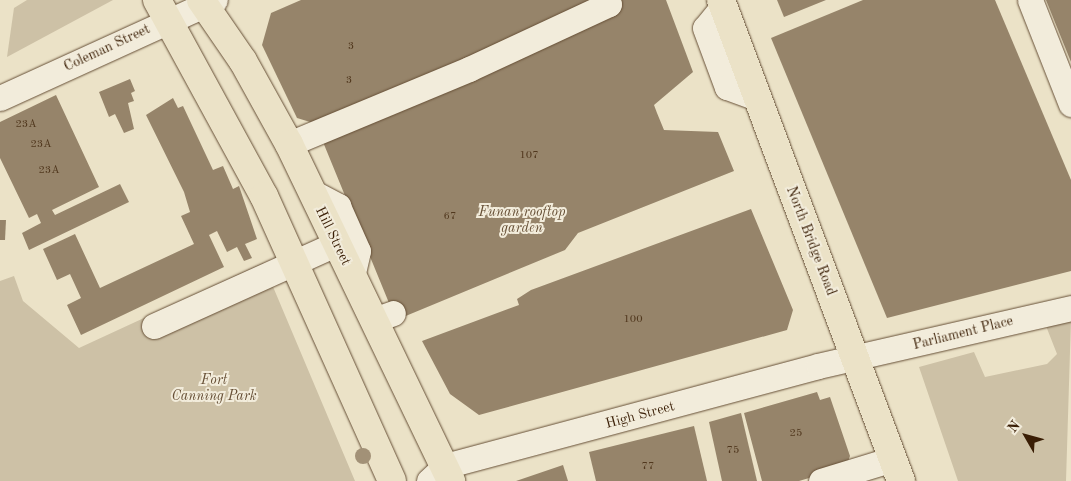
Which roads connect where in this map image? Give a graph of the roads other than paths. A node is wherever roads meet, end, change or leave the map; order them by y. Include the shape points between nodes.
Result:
1 (607, 0) edge
2 (1030, 0) edge
3 (206, 2) edge
4 (722, 3) edge
5 (162, 10) edge
6 (0, 98) edge
7 (1071, 104) edge
8 (289, 144) junction
9 (312, 192) junction
10 (336, 244) junction
11 (294, 265) junction
12 (352, 276) junction
13 (1071, 308) edge
14 (154, 326) dead end
15 (856, 360) junction
16 (897, 470) edge
17 (442, 476) edge
18 (392, 481) edge
19 (821, 481) edge

1 - 8 street via 609,4 469,68
2 - 7 street
3 - 5 street, Coleman Street
3 - 8 main road, Hill Street
4 - 15 main road, North Bridge Road
5 - 6 street, Coleman Street
5 - 11 main road via 259,188
8 - 9 main road, Hill Street
9 - 10 main road, Hill Street
9 - 12 street via 338,206 358,251
10 - 11 street
10 - 12 main road, Hill Street
11 - 14 street
11 - 18 main road
12 - 17 main road, Hill Street via 383,316
13 - 15 street, Parliament Place
15 - 16 main road, North Bridge Road
15 - 17 street, High Street via 818,366
16 - 19 street

